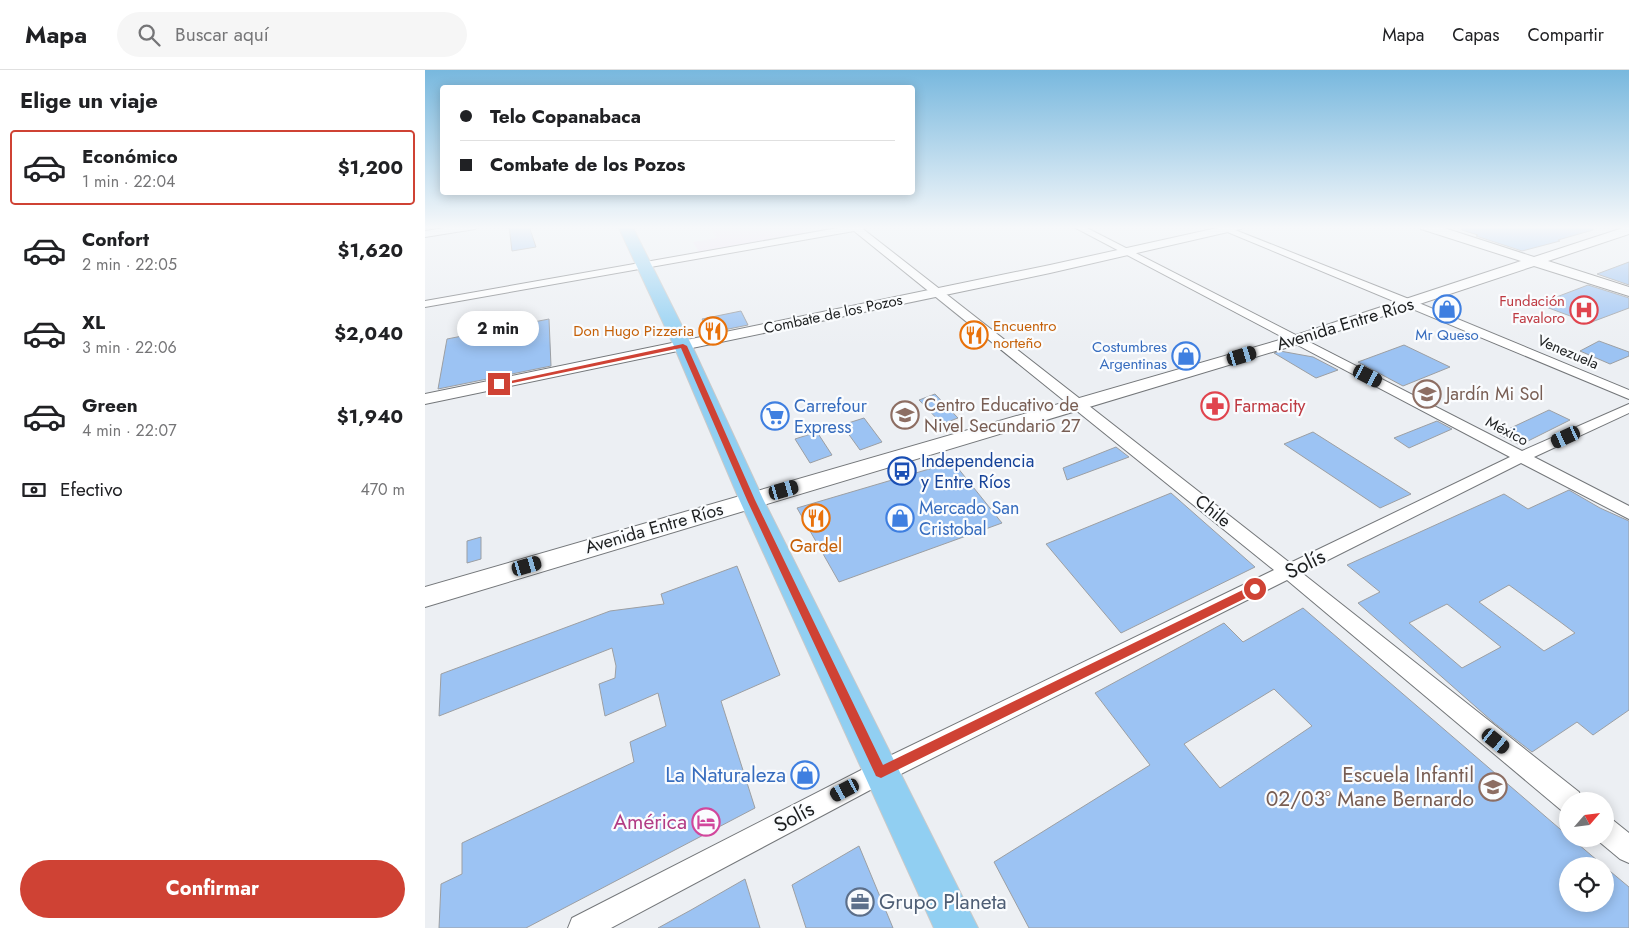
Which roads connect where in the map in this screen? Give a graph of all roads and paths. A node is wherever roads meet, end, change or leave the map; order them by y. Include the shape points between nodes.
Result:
1 (645, 266) joint
2 (905, 266) edge
3 (1062, 266) edge
4 (1156, 266) edge
5 (1316, 266) edge
6 (1523, 266) edge
7 (1548, 266) edge
8 (937, 292) junction
9 (1629, 292) edge
10 (425, 304) edge
11 (1410, 304) junction
12 (1296, 340) junction
13 (683, 346) junction
14 (1629, 395) edge
15 (425, 399) edge
16 (1077, 403) junction
17 (1629, 408) edge
18 (1522, 457) junction
19 (751, 500) junction
20 (1629, 513) edge
21 (1289, 572) junction
22 (425, 597) edge
23 (881, 772) junction
24 (1559, 793) edge
25 (1614, 838) edge
26 (1629, 850) edge
27 (582, 928) edge
28 (956, 928) edge

1 - 10 street
1 - 13 main road
2 - 8 street, Chile
3 - 8 street, Combate de los Pozos
4 - 12 street, México
5 - 11 street, Venezuela
6 - 11 main road, Avenida Entre Ríos
7 - 9 main road
8 - 13 street, Combate de los Pozos
8 - 16 street, Chile
11 - 12 main road, Avenida Entre Ríos
11 - 14 street, Venezuela
12 - 16 main road, Avenida Entre Ríos
12 - 18 street, México
13 - 15 street, Combate de los Pozos
13 - 19 main road
16 - 19 main road, Avenida Entre Ríos
16 - 21 street, Chile
17 - 18 street, Solís
18 - 20 street, México
18 - 21 street, Solís
19 - 22 main road, Avenida Entre Ríos
19 - 23 main road
21 - 23 street, Solís
21 - 24 street, Chile
23 - 27 street, Solís
23 - 28 main road
25 - 26 street

